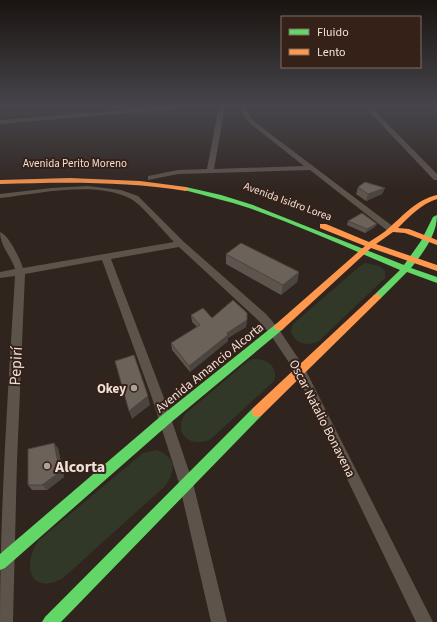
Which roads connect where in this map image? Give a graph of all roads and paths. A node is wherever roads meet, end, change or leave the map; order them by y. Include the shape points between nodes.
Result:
1 (217, 135) edge
2 (268, 135) edge
3 (395, 135) edge
4 (310, 168) junction
5 (210, 171) junction
6 (0, 175) edge
7 (437, 178) edge
8 (150, 181) junction
9 (0, 182) edge
10 (0, 196) edge
11 (437, 197) edge
12 (437, 217) edge
13 (392, 230) junction
14 (0, 235) edge
15 (428, 239) junction
16 (437, 243) edge
17 (181, 244) junction
18 (370, 245) junction
19 (362, 253) junction
20 (106, 258) junction
21 (413, 260) junction
22 (437, 268) edge
23 (406, 270) junction
24 (20, 272) junction
25 (0, 275) edge
26 (437, 280) edge
27 (274, 331) junction
28 (300, 370) junction
29 (165, 420) junction
30 (5, 462) edge
31 (186, 483) junction
32 (3, 561) edge
33 (5, 622) edge
34 (50, 622) edge
35 (219, 622) edge
36 (425, 622) edge

1 - 5 street
2 - 4 street
3 - 7 street
4 - 5 street
4 - 13 street
5 - 8 street via 178,172
6 - 8 main road, Avenida Perito Moreno via 91,173
8 - 9 main road, Avenida Perito Moreno
8 - 18 main road, Avenida Isidro Lorea via 184,183 242,197
8 - 19 main road, Avenida Isidro Lorea via 248,205 280,216
10 - 17 street, Oscar Natalio Bonavena via 90,188 114,190 135,198
11 - 13 main road, Avenida Amancio Alcorta via 408,213
12 - 15 main road
13 - 15 main road via 406,231
13 - 18 main road, Avenida Amancio Alcorta
14 - 24 street, Pepirí via 12,251
15 - 16 main road
15 - 21 main road
17 - 20 street
17 - 27 street, Oscar Natalio Bonavena via 262,317
18 - 19 main road, Avenida Amancio Alcorta
18 - 21 main road, Avenida Isidro Lorea
19 - 23 main road, Avenida Isidro Lorea
19 - 27 main road, Avenida Amancio Alcorta
20 - 24 street
20 - 29 street
21 - 22 main road, Avenida Isidro Lorea
21 - 23 main road
23 - 26 main road, Avenida Isidro Lorea
23 - 28 main road
24 - 25 street
24 - 30 street, Pepirí
27 - 28 street, Oscar Natalio Bonavena
27 - 29 main road, Avenida Amancio Alcorta
28 - 31 main road
28 - 36 street, Oscar Natalio Bonavena
29 - 31 street
29 - 32 main road, Avenida Amancio Alcorta
30 - 32 street, Pepirí
31 - 34 main road
31 - 35 street
32 - 33 street, Pepirí

